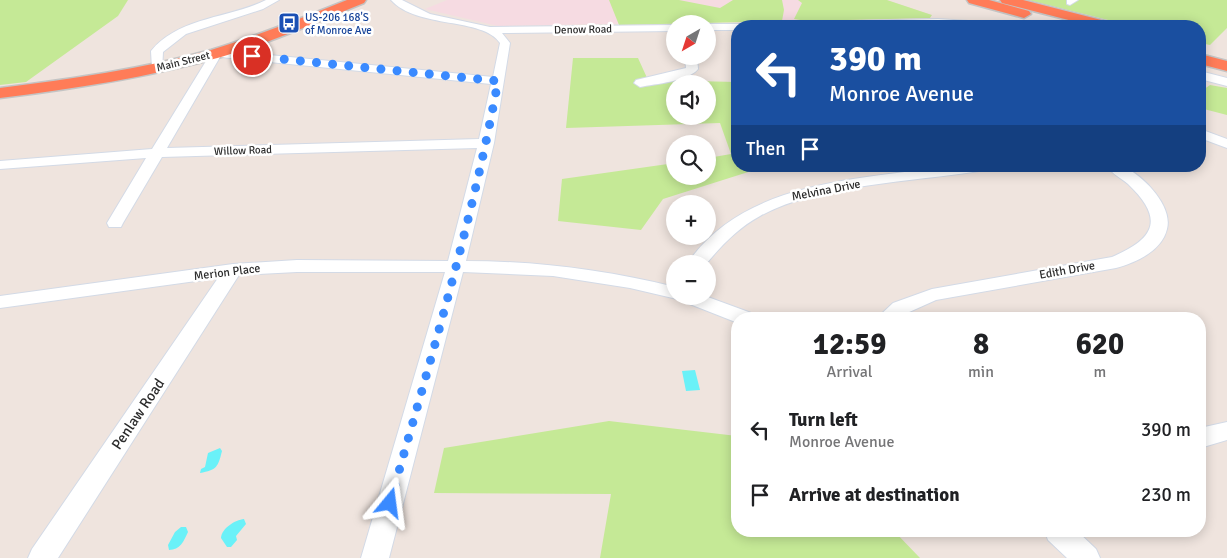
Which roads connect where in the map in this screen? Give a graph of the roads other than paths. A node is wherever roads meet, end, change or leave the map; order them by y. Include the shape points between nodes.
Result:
1 (274, 0) edge
2 (358, 0) edge
3 (396, 0) edge
4 (974, 0) edge
5 (1007, 0) edge
6 (1049, 20) edge
7 (1085, 20) edge
8 (731, 27) edge
9 (666, 28) edge
10 (716, 28) edge
11 (491, 30) junction
12 (1206, 50) edge
13 (217, 53) junction
14 (1227, 55) edge
15 (1206, 61) edge
16 (692, 65) edge
17 (1227, 66) edge
18 (158, 68) junction
19 (1206, 77) edge
20 (498, 81) junction
21 (1227, 82) edge
22 (640, 83) dead end
23 (0, 92) edge
24 (1206, 135) edge
25 (487, 143) junction
26 (1227, 144) edge
27 (158, 153) junction
28 (0, 165) edge
29 (936, 172) edge
30 (1121, 172) edge
31 (115, 223) dead end
32 (703, 255) edge
33 (456, 266) junction
34 (233, 270) junction
35 (666, 291) edge
36 (0, 302) edge
37 (709, 305) edge
38 (895, 312) edge
39 (731, 313) edge
40 (1227, 431) edge
41 (1206, 436) edge
42 (1064, 537) edge
43 (42, 558) edge
44 (375, 558) edge
45 (1086, 558) edge

1 - 18 street via 246,13 185,31 164,43 157,51
2 - 13 highway, Main Street
3 - 11 street via 428,16
4 - 6 highway
5 - 7 highway
8 - 10 street
9 - 11 street, Denow Road
11 - 20 street via 505,43
12 - 14 highway
13 - 18 highway, Main Street
13 - 20 street
13 - 27 street
15 - 17 highway
16 - 22 street via 692,69 684,74
18 - 23 highway, Main Street
19 - 21 street
20 - 25 street
24 - 26 street
25 - 27 street, Willow Road
25 - 33 street
27 - 28 street, Willow Road
27 - 31 street
29 - 32 street, Melvina Drive via 836,186 794,196 736,222
30 - 38 street, Edith Drive via 1146,192 1158,214 1158,233 1144,250 1116,262 932,295
33 - 34 street, Merion Place via 297,266
33 - 35 street, Merion Place via 553,270
33 - 44 street
34 - 36 street, Merion Place
34 - 43 street, Penlaw Road
37 - 39 street
40 - 41 street
42 - 45 street

